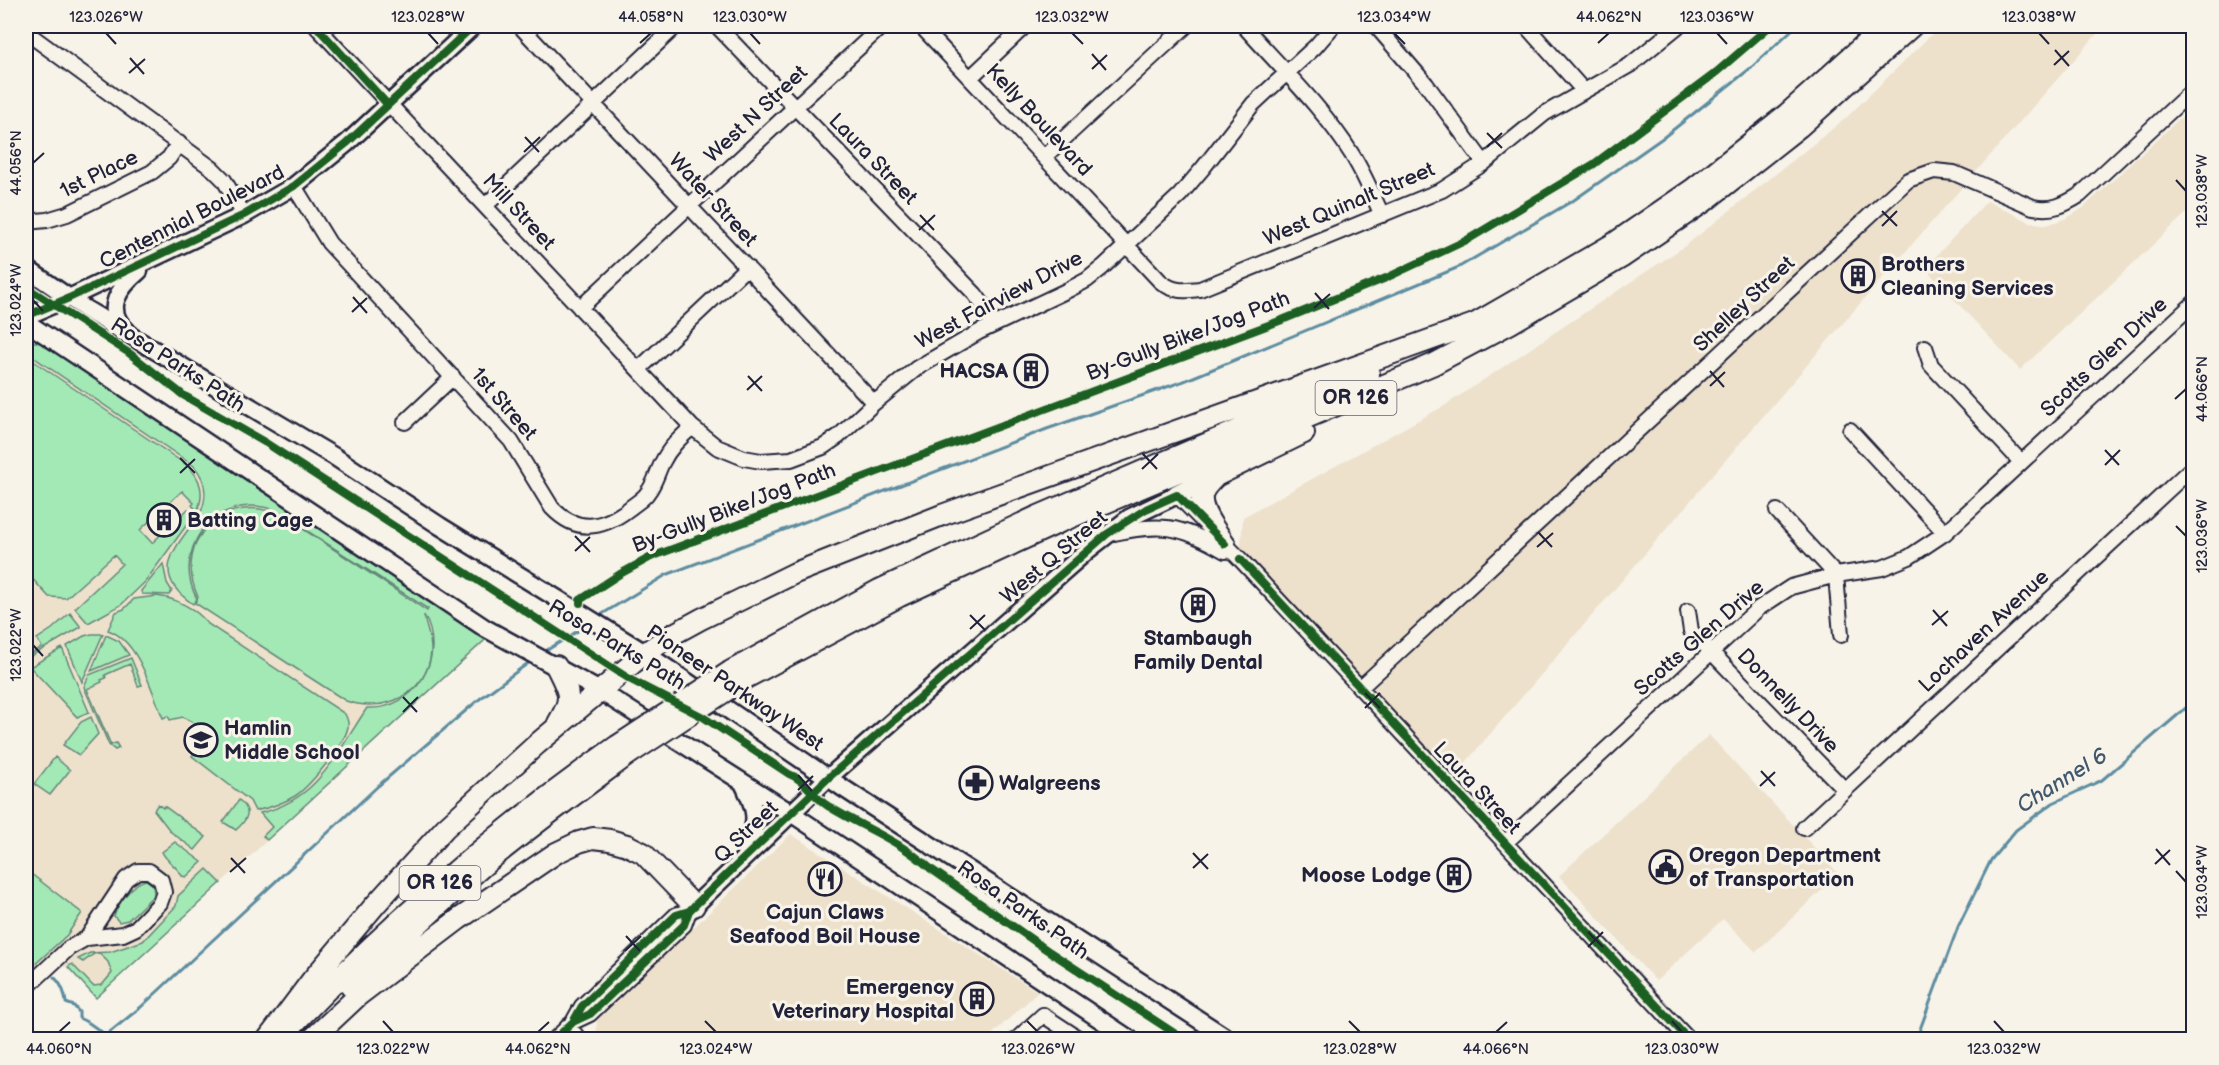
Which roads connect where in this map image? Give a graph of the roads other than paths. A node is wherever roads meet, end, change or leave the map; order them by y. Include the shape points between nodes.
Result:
1 (315, 26) edge
2 (473, 26) edge
3 (520, 26) edge
4 (676, 26) edge
5 (717, 26) edge
6 (882, 26) edge
7 (921, 26) edge
8 (1025, 26) edge
9 (1186, 26) edge
10 (1244, 26) edge
11 (1333, 26) edge
12 (1376, 26) edge
13 (1526, 26) edge
14 (1678, 26) edge
15 (1885, 26) edge
16 (1912, 26) edge
17 (26, 32) edge
18 (1287, 74) junction
19 (971, 78) junction
20 (2193, 89) edge
21 (1584, 91) junction
22 (593, 103) junction
23 (388, 105) junction
24 (795, 108) junction
25 (179, 143) junction
26 (1044, 157) junction
27 (1484, 163) junction
28 (294, 186) junction
29 (485, 206) junction
30 (690, 206) junction
31 (244, 215) junction
32 (1382, 216) junction
33 (26, 222) edge
34 (1126, 244) junction
35 (159, 255) junction
36 (747, 267) junction
37 (26, 268) edge
38 (69, 298) junction
39 (2193, 303) edge
40 (580, 308) junction
41 (26, 316) edge
42 (26, 322) edge
43 (1478, 323) junction
44 (994, 325) junction
45 (135, 338) junction
46 (1925, 347) dead end
47 (1434, 364) junction
48 (639, 369) junction
49 (453, 377) junction
50 (874, 403) junction
51 (405, 422) dead end
52 (692, 427) junction
53 (1850, 430) dead end
54 (2021, 462) junction
55 (2193, 466) edge
56 (1216, 476) junction
57 (1177, 495) junction
58 (1777, 512) dead end
59 (1945, 533) junction
60 (1107, 534) junction
61 (1225, 544) junction
62 (1240, 559) junction
63 (1836, 574) junction
64 (1688, 611) dead end
65 (1841, 635) dead end
66 (1712, 652) junction
67 (645, 653) junction
68 (556, 666) junction
69 (738, 675) junction
70 (1360, 688) junction
71 (600, 691) junction
72 (554, 730) junction
73 (623, 750) junction
74 (828, 778) junction
75 (743, 782) junction
76 (1844, 789) junction
77 (791, 813) junction
78 (1804, 828) dead end
79 (1505, 843) junction
80 (744, 858) junction
81 (692, 909) junction
82 (87, 938) junction
83 (26, 988) edge
84 (570, 1024) junction
85 (267, 1040) edge
86 (278, 1040) edge
87 (302, 1040) edge
88 (311, 1040) edge
89 (554, 1040) edge
90 (580, 1040) edge
91 (1016, 1040) edge
92 (1081, 1040) edge
93 (1131, 1040) edge
94 (1230, 1040) edge
95 (1689, 1040) edge

1 - 23 street, Mill Street
2 - 23 main road, Centennial Boulevard
3 - 22 street, Water Street
4 - 22 street
5 - 24 street, Laura Street
6 - 24 street, West N Street
7 - 19 street, Kelly Boulevard
8 - 19 street
9 - 26 street
10 - 18 street
11 - 18 street, West Fairview Drive
12 - 27 street via 1426,84
13 - 21 street
14 - 21 street, West Quinalt Street via 1630,65
15 - 43 highway, OR 126 via 1787,114 1693,189 1612,244
16 - 47 highway, OR 126 via 1799,127 1705,201 1621,258
17 - 25 street
18 - 32 street via 1350,151
18 - 34 street, West Fairview Drive via 1253,104 1180,195
19 - 26 street, Kelly Boulevard
20 - 70 street, Shelley Street via 2080,195 2055,208 2033,207 1954,173 1934,171 1908,180
21 - 27 street, West Quinalt Street via 1544,114
22 - 29 street
22 - 30 street, Water Street
23 - 28 main road, Centennial Boulevard
23 - 29 street, Mill Street
24 - 30 street, West N Street
24 - 44 street, Laura Street via 975,294
25 - 31 street via 224,180
25 - 33 street, 1st Place via 152,172 67,213
26 - 34 street, Kelly Boulevard
27 - 32 street, West Quinalt Street via 1442,190
28 - 31 main road, Centennial Boulevard
28 - 49 street, 1st Street via 329,243
29 - 40 street, Mill Street
30 - 36 street, Water Street
30 - 40 street, West N Street
31 - 35 main road, Centennial Boulevard
32 - 34 street, West Quinalt Street via 1200,289 1183,291 1169,289
34 - 44 street, West Fairview Drive via 1087,280
35 - 38 main road, Centennial Boulevard
35 - 45 main road via 116,296 114,305 121,326
36 - 48 street
36 - 50 street, Water Street
37 - 38 main road, Pioneer Parkway West
38 - 41 main road, Centennial Boulevard
38 - 45 main road, Pioneer Parkway West
39 - 54 street, Scotts Glen Drive
40 - 48 street, Mill Street
42 - 68 main road via 485,628
43 - 67 highway via 942,515 795,573 701,619
43 - 69 highway, OR 126 via 879,590
44 - 50 street, West Fairview Drive via 917,368
45 - 67 main road, Pioneer Parkway West via 335,457
46 - 54 street via 1931,365
47 - 56 highway via 1383,394
47 - 69 highway, OR 126 via 1060,522
48 - 52 street, Mill Street
49 - 51 street
49 - 52 street, 1st Street via 511,441 552,508 581,526 595,526 621,515 646,495 668,451
50 - 52 street, West Fairview Drive via 823,447 777,461 729,453
53 - 59 street
54 - 59 street, Scotts Glen Drive
55 - 76 street, Lochaven Avenue
56 - 57 highway
56 - 61 highway via 1206,486 1202,503
57 - 60 main road, West Q Street
57 - 61 street, Laura Street
58 - 63 street
59 - 63 street, Scotts Glen Drive via 1909,557 1882,568
60 - 62 street via 1173,527
60 - 74 main road, West Q Street
61 - 62 street, Laura Street
62 - 70 street, Laura Street
63 - 65 street
63 - 66 street, Scotts Glen Drive via 1791,587 1759,608
64 - 66 street, Donnelly Drive via 1691,631
66 - 76 street, Donnelly Drive
66 - 79 street, Scotts Glen Drive
67 - 71 highway
67 - 74 main road, Pioneer Parkway West
68 - 71 main road
68 - 72 highway via 569,699
69 - 73 highway, OR 126, bridge
70 - 79 street, Laura Street
71 - 72 highway
71 - 75 main road
72 - 85 highway via 445,828 312,980
73 - 86 highway, OR 126 via 520,817 429,892
73 - 87 highway, OR 126 via 440,904 350,988
74 - 77 main road, Q Street
74 - 94 main road, Pioneer Parkway West
75 - 77 main road
75 - 80 main road via 756,814
76 - 78 street, Lochaven Avenue
77 - 80 main road, Q Street
77 - 93 main road
79 - 95 street, Laura Street
80 - 81 main road, Q Street
81 - 84 street, Q Street via 676,915 582,1006
81 - 88 highway via 643,853 610,840 593,838 579,842 556,853 459,919 359,995
82 - 82 street via 123,934 136,928 160,903 164,891 161,880 149,871 132,874
82 - 83 street via 69,948
84 - 89 street, Q Street
84 - 90 street
91 - 92 street via 1042,1015

